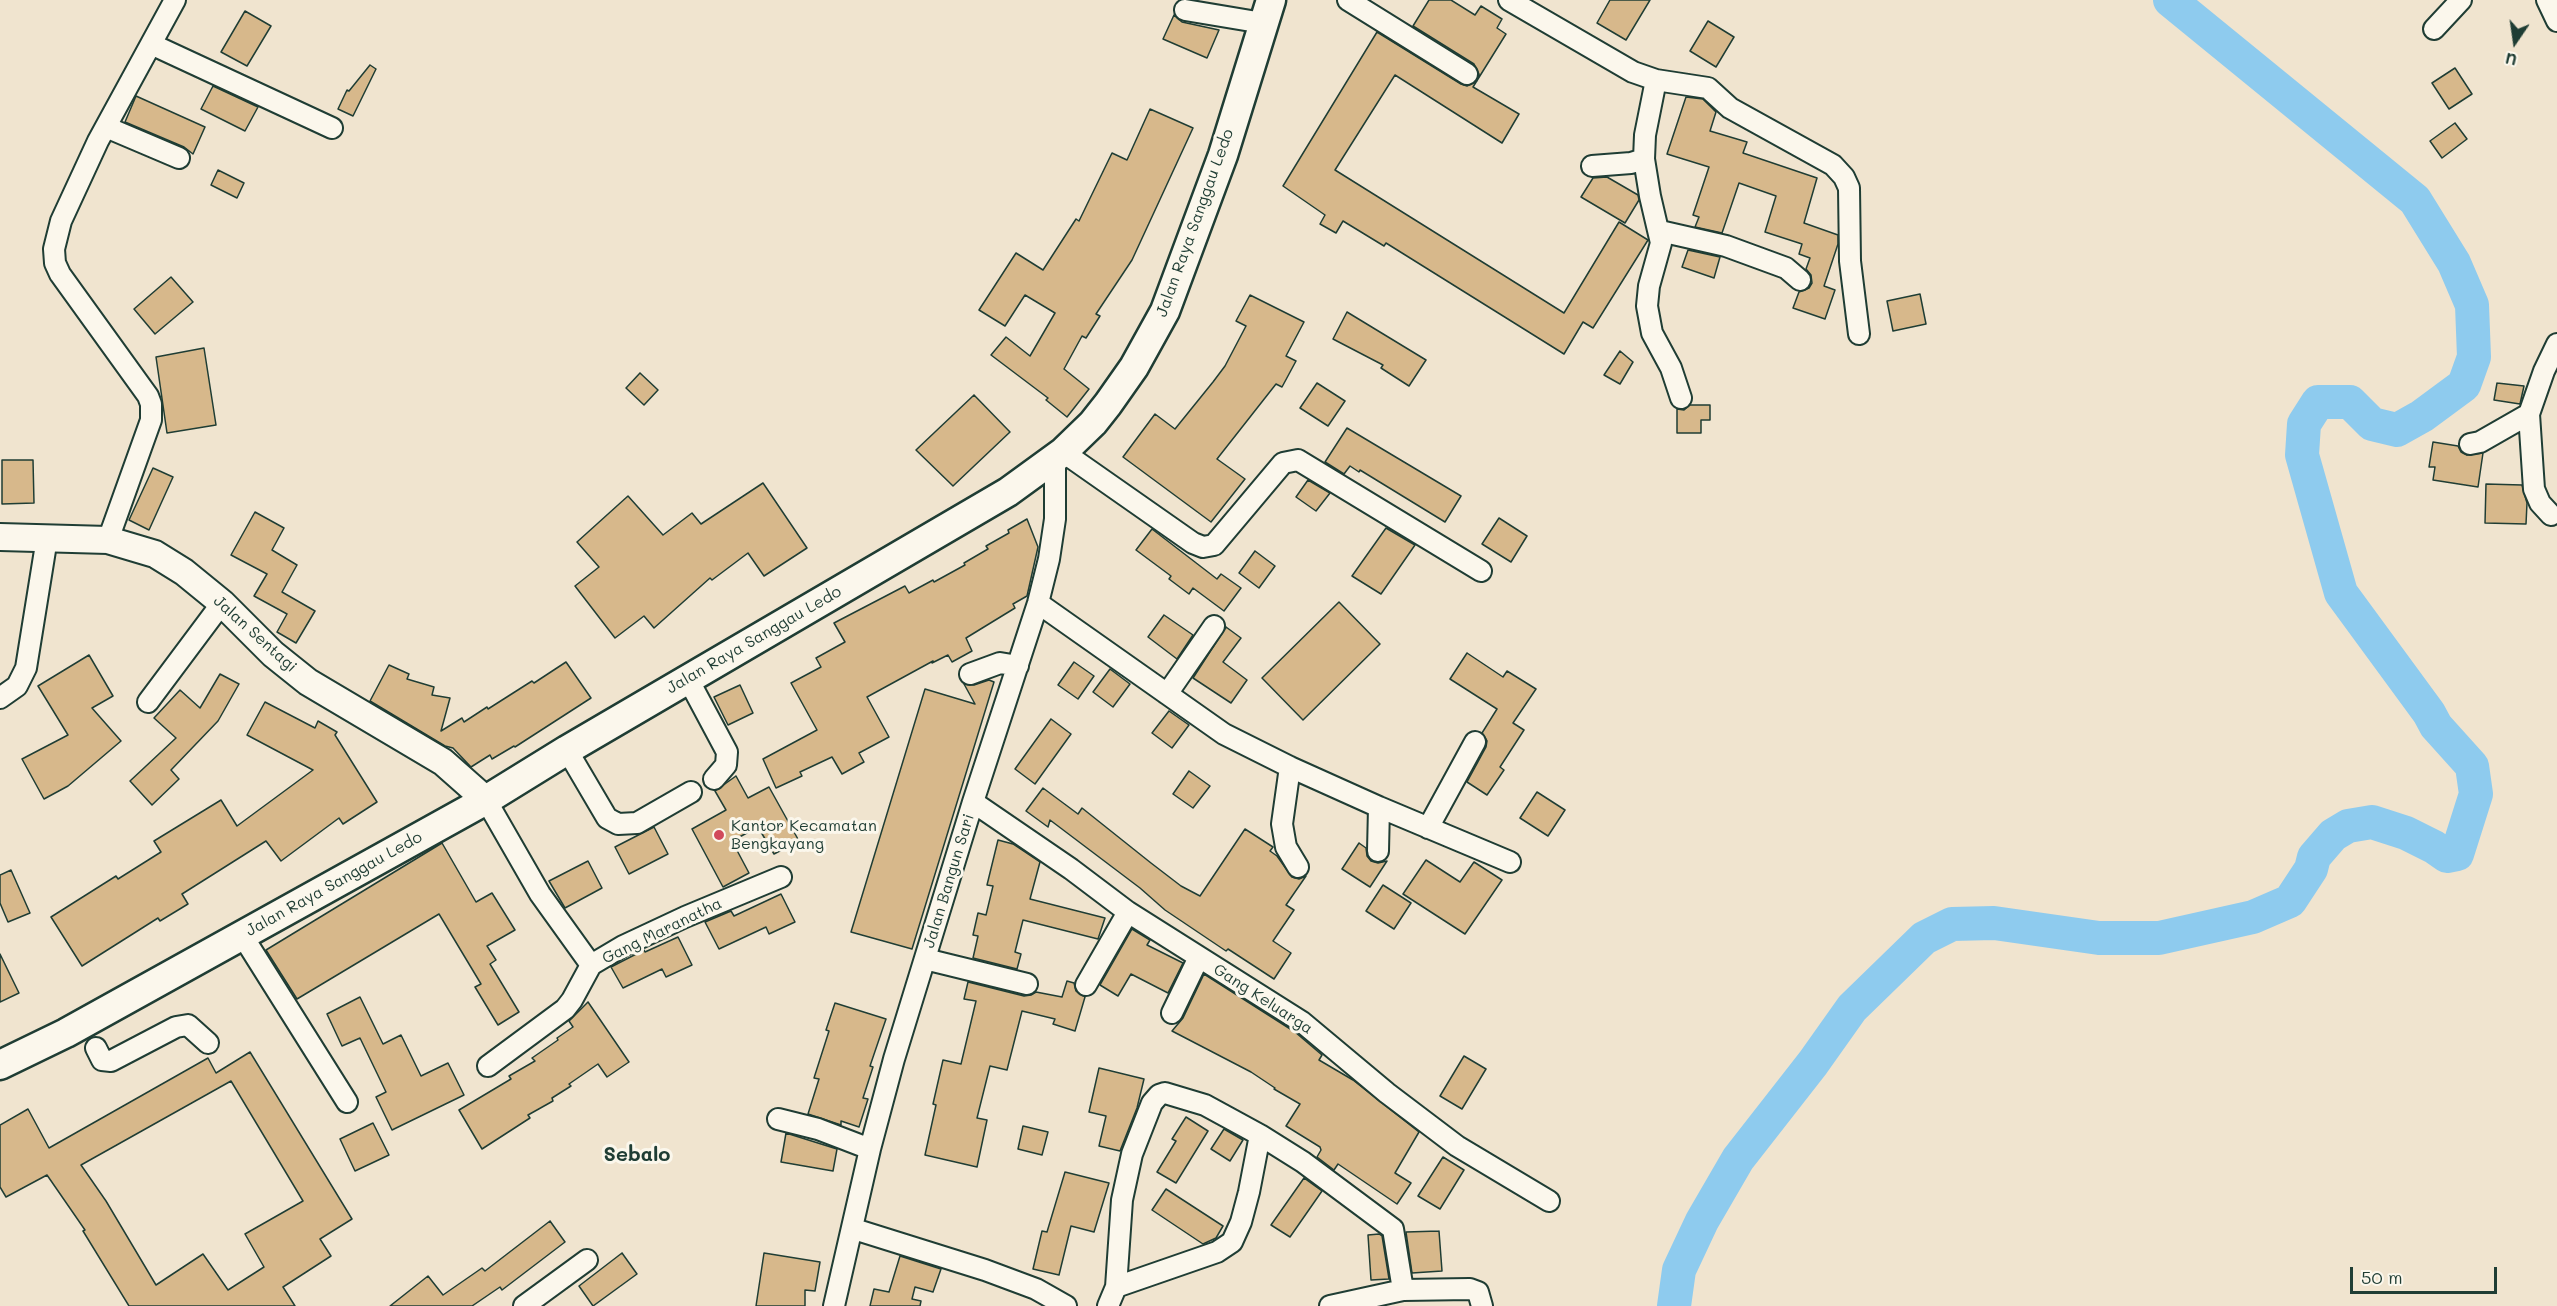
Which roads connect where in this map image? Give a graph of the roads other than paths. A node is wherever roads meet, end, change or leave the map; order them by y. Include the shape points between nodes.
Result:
1 (175, 0) edge
2 (1348, 0) edge
3 (1509, 0) edge
4 (2461, 0) edge
5 (2547, 0) edge
6 (1185, 10) dead end
7 (1267, 12) edge
8 (2557, 21) edge
9 (2434, 29) dead end
10 (151, 44) junction
11 (1467, 74) dead end
12 (1656, 80) junction
13 (106, 127) junction
14 (332, 128) dead end
15 (179, 158) dead end
16 (1644, 159) junction
17 (1592, 166) dead end
18 (1660, 231) junction
19 (1800, 280) dead end
20 (1859, 334) dead end
21 (2557, 344) edge
22 (1681, 398) dead end
23 (2529, 414) junction
24 (2470, 444) dead end
25 (1059, 454) junction
26 (2551, 515) dead end
27 (0, 537) edge
28 (47, 538) junction
29 (108, 540) junction
30 (1481, 571) dead end
31 (222, 603) junction
32 (1038, 603) junction
33 (1214, 626) dead end
34 (1018, 666) junction
35 (970, 674) dead end
36 (688, 679) junction
37 (1167, 694) junction
38 (0, 699) edge
39 (147, 702) dead end
40 (1475, 742) dead end
41 (567, 750) junction
42 (1290, 767) junction
43 (714, 779) dead end
44 (691, 792) dead end
45 (486, 800) junction
46 (973, 802) junction
47 (1379, 807) junction
48 (1428, 828) junction
49 (1378, 851) dead end
50 (1510, 862) dead end
51 (1298, 867) dead end
52 (781, 877) dead end
53 (1128, 912) junction
54 (242, 934) junction
55 (1199, 957) junction
56 (925, 960) junction
57 (591, 965) junction
58 (1027, 984) dead end
59 (1086, 985) dead end
60 (1172, 1013) dead end
61 (91, 1036) junction
62 (208, 1043) dead end
63 (0, 1065) edge
64 (488, 1066) dead end
65 (347, 1102) dead end
66 (778, 1119) dead end
67 (1260, 1135) junction
68 (870, 1149) junction
69 (1550, 1201) dead end
70 (854, 1229) junction
71 (587, 1260) dead end
72 (1116, 1287) junction
73 (1403, 1290) junction
74 (524, 1306) edge
75 (834, 1306) edge
76 (1066, 1306) edge
77 (1108, 1306) edge
78 (1330, 1306) edge
79 (1482, 1306) edge

1 - 10 street
2 - 11 street
3 - 12 street via 1618,66
4 - 9 street
5 - 8 street
6 - 7 street
7 - 25 highway, Jalan Raya Sanggau Ledo via 1223,155 1165,311 1108,404
10 - 13 street
10 - 14 street
12 - 16 street
12 - 20 street via 1708,88 1730,108 1833,165 1844,177 1851,204 1851,261
13 - 15 street
13 - 29 street via 64,214 54,249 60,274 151,404 151,420
16 - 17 street
16 - 18 street
18 - 19 street via 1726,246 1786,268
18 - 22 street via 1661,249 1647,296 1648,316
21 - 23 street
23 - 24 street
23 - 26 street via 2534,489
25 - 30 street via 1203,547 1214,545 1283,463 1298,460
25 - 32 street, Jalan Bangun Sari via 1055,519
25 - 36 highway, Jalan Raya Sanggau Ledo via 1008,492
27 - 28 main road, Jalan Sentagi
28 - 29 main road, Jalan Sentagi
28 - 38 street via 26,668 17,686
29 - 31 main road, Jalan Sentagi via 155,554
31 - 39 street
31 - 45 main road, Jalan Sentagi via 273,654 308,682 443,762
32 - 34 street, Jalan Bangun Sari
32 - 37 street
33 - 37 street
34 - 35 street via 1000,663
34 - 46 street, Jalan Bangun Sari
36 - 41 highway, Jalan Raya Sanggau Ledo
36 - 43 street via 727,752 726,765
37 - 42 street via 1224,734
40 - 48 street
41 - 44 street via 607,818 618,824 637,823
41 - 45 highway, Jalan Raya Sanggau Ledo
42 - 47 street
42 - 51 street via 1282,824 1286,847
45 - 54 highway, Jalan Raya Sanggau Ledo
45 - 57 street, Gang Maranatha via 540,894
46 - 53 street, Gang Keluarga
46 - 56 street, Jalan Bangun Sari
47 - 48 street
47 - 49 street
48 - 50 street
52 - 57 street, Gang Maranatha via 674,921
53 - 55 street, Gang Keluarga
53 - 59 street
54 - 61 highway, Jalan Raya Sanggau Ledo
54 - 65 street
55 - 60 street
55 - 69 street, Gang Keluarga via 1302,1022 1457,1146
56 - 58 street
56 - 68 street, Jalan Bangun Sari
57 - 64 street via 565,1009
61 - 62 street via 102,1060 111,1061 176,1027 188,1025
61 - 63 highway, Jalan Raya Sanggau Ledo
66 - 68 street
67 - 72 street via 1246,1202 1232,1242 1209,1255
67 - 72 street via 1206,1105 1170,1093 1155,1098 1127,1175
67 - 73 street via 1303,1162 1393,1230
68 - 70 street, Jalan Bangun Sari
70 - 75 street, Jalan Bangun Sari
70 - 76 street via 993,1272
71 - 74 street
72 - 77 street
73 - 78 street
73 - 79 street via 1474,1289

